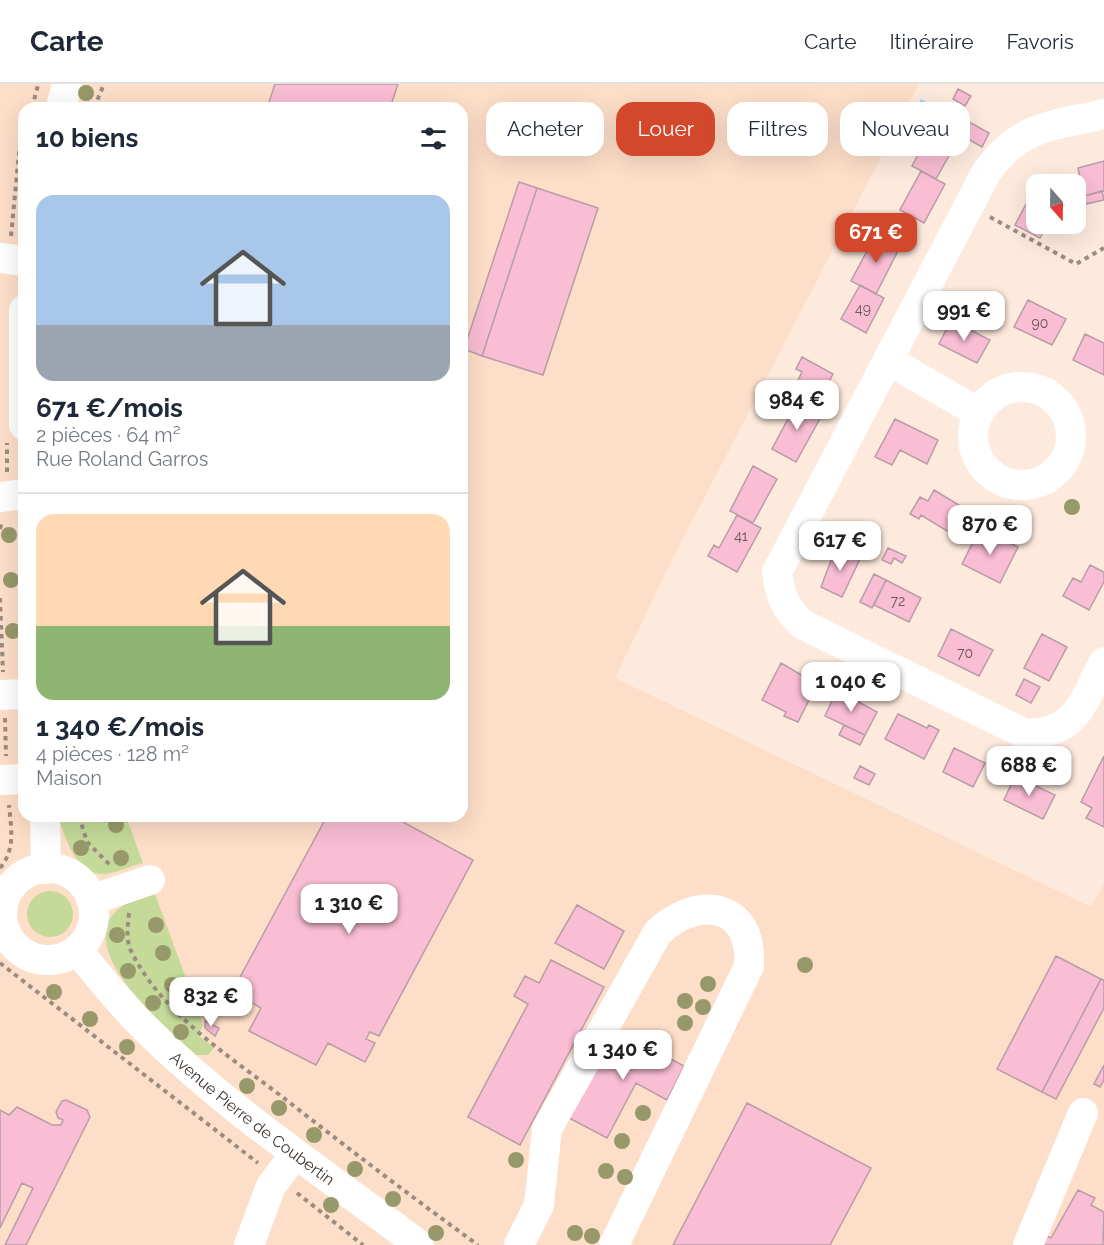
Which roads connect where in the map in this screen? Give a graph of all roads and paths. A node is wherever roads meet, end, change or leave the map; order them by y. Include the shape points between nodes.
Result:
1 (38, 84) edge
2 (67, 84) edge
3 (104, 84) edge
4 (34, 102) edge
5 (63, 102) edge
6 (96, 102) edge
7 (1104, 114) edge
8 (18, 166) edge
9 (969, 206) junction
10 (1104, 248) edge
11 (11, 259) edge
12 (888, 360) junction
13 (979, 412) dead end
14 (18, 495) edge
15 (0, 497) edge
16 (0, 598) edge
17 (1104, 662) edge
18 (9, 694) edge
19 (10, 779) edge
20 (45, 822) edge
21 (81, 822) edge
22 (0, 868) edge
23 (46, 868) junction
24 (116, 870) dead end
25 (150, 880) dead end
26 (91, 900) junction
27 (126, 902) dead end
28 (2, 929) edge
29 (77, 950) junction
30 (0, 963) edge
31 (1083, 1113) dead end
32 (295, 1154) junction
33 (277, 1178) junction
34 (249, 1245) edge
35 (363, 1245) edge
36 (419, 1245) edge
37 (478, 1245) edge
38 (519, 1245) edge
39 (614, 1245) edge
40 (1028, 1245) edge

1 - 4 path
2 - 5 street
3 - 6 path
7 - 9 street via 1038,129 1017,139 987,171
8 - 11 path
9 - 10 path via 1076,264
9 - 12 street
12 - 13 street
12 - 17 street via 777,572 787,610 802,624 1025,734 1045,734 1062,728 1075,717
14 - 15 street
16 - 18 path
18 - 19 path
19 - 22 path via 11,848
20 - 23 street
21 - 24 path via 87,842
23 - 26 street via 74,877
23 - 28 street via 26,875 10,888
25 - 26 street
26 - 29 street via 92,927
27 - 37 path via 130,950 170,1006 399,1188
28 - 29 street via 21,952 35,959 57,959
29 - 32 street, Avenue Pierre de Coubertin via 142,1025 201,1079
30 - 33 path
31 - 40 street
32 - 33 street
32 - 36 street, Avenue Pierre de Coubertin
33 - 34 street via 270,1186
33 - 35 path
38 - 39 street via 539,1205 547,1129 658,932 687,911 721,910 746,934 749,966

